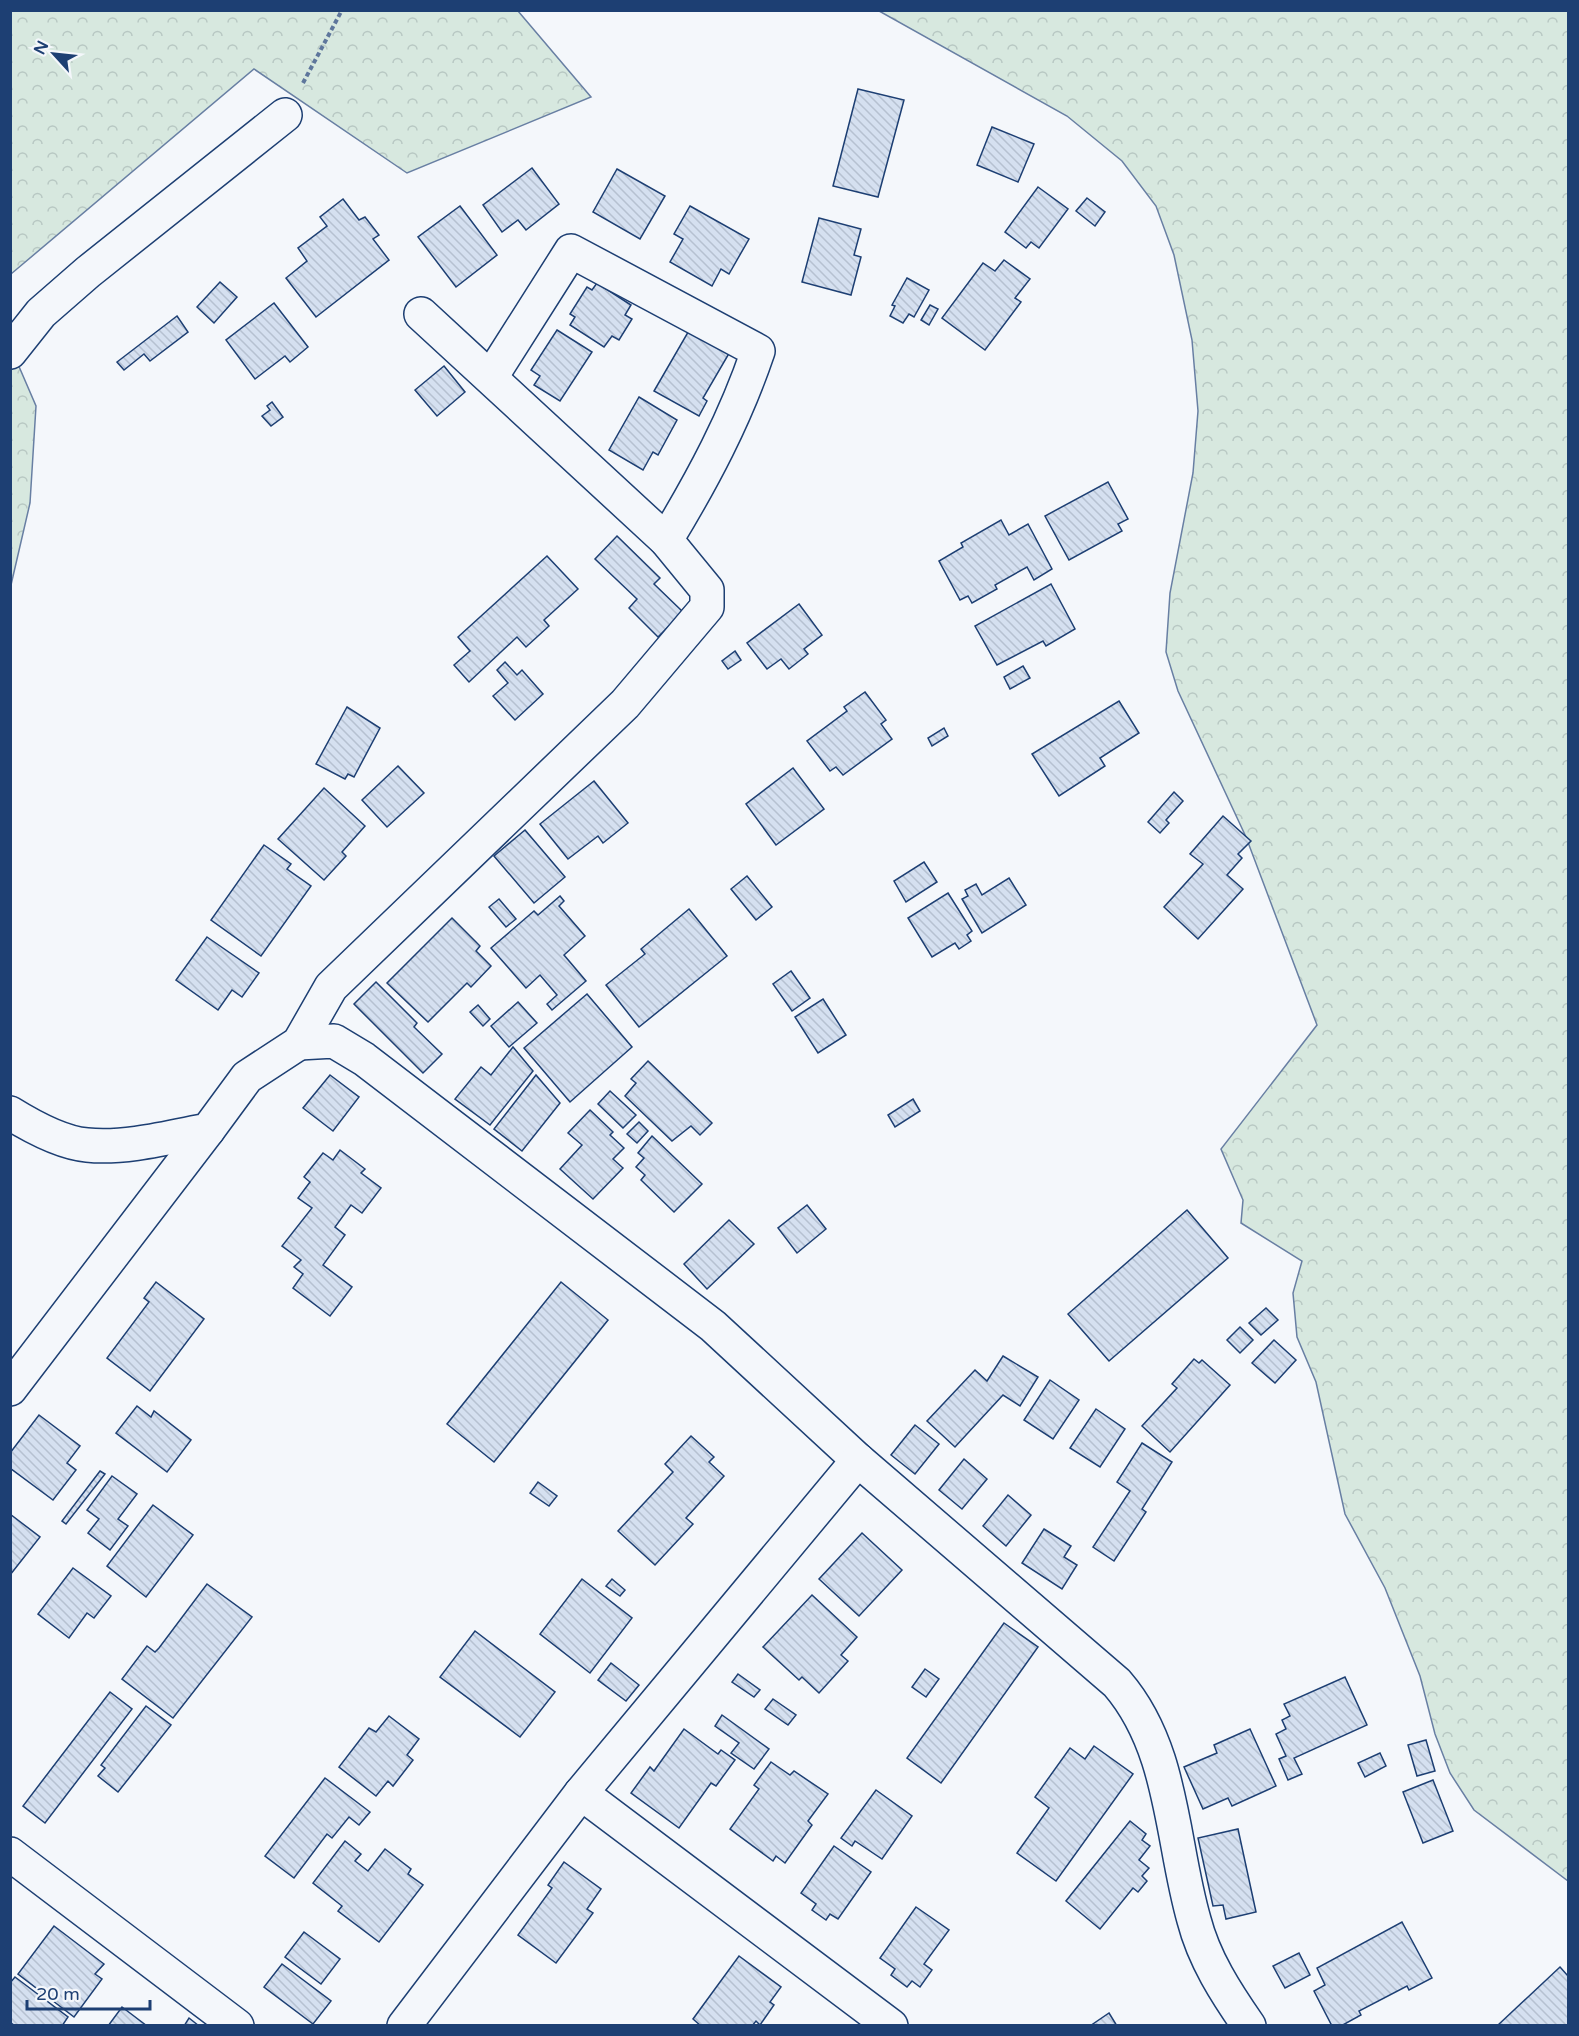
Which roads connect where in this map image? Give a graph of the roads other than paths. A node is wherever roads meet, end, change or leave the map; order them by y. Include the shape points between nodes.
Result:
1 (285, 116) road end
2 (421, 314) dead end
3 (10, 352) edge
4 (491, 377) junction
5 (666, 540) junction
6 (299, 1042) junction
7 (10, 1113) edge
8 (208, 1131) junction
9 (10, 1389) edge
10 (858, 1460) junction
11 (581, 1793) junction
12 (10, 1854) edge
13 (237, 2025) edge
14 (404, 2025) edge
15 (891, 2025) edge
16 (1249, 2025) edge

1 - 3 street via 88,272 41,313
2 - 4 street
4 - 5 street
4 - 5 street via 572,251 758,351 737,410 701,483
5 - 6 street via 707,590 709,600 700,617 625,704 330,987
6 - 8 street via 247,1077
6 - 10 street via 334,1041 364,1059 713,1326
7 - 8 street via 33,1128 87,1145 148,1141
8 - 9 street
10 - 11 street
10 - 16 street via 1049,1622 1130,1698 1163,1772 1182,1876 1203,1949
11 - 14 street
11 - 15 street
12 - 13 street

